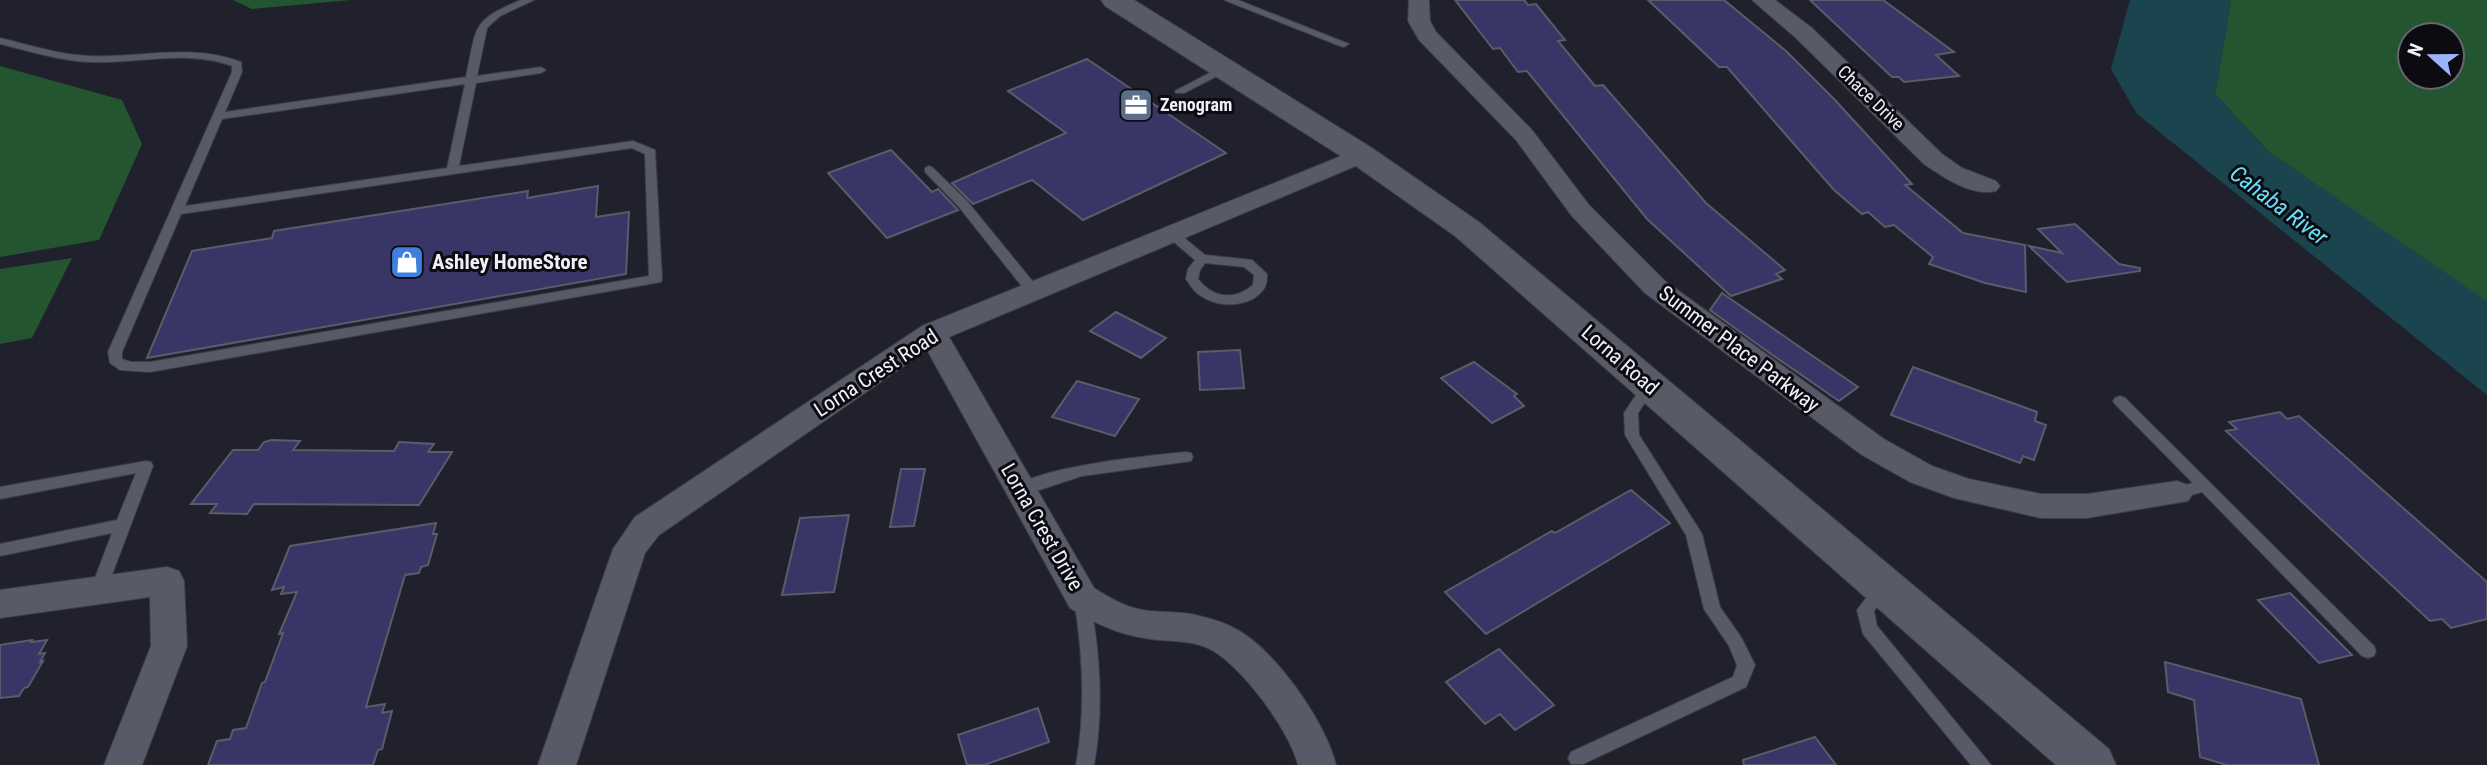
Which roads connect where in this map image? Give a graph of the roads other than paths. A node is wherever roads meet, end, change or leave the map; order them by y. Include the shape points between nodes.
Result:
1 (529, 0) edge
2 (1115, 0) edge
3 (1229, 0) edge
4 (1419, 0) edge
5 (1762, 0) edge
6 (0, 41) edge
7 (1344, 44) dead end
8 (541, 69) dead end
9 (1223, 69) junction
10 (470, 80) junction
11 (1180, 91) dead end
12 (218, 116) junction
13 (1360, 155) junction
14 (452, 170) junction
15 (929, 170) dead end
16 (1987, 186) dead end
17 (177, 211) junction
18 (1172, 234) junction
19 (1202, 259) junction
20 (1033, 291) junction
21 (932, 333) junction
22 (1649, 386) junction
23 (2120, 401) dead end
24 (1186, 457) dead end
25 (2205, 486) junction
26 (1021, 490) junction
27 (0, 492) edge
28 (2176, 493) joint
29 (124, 525) junction
30 (0, 550) edge
31 (1884, 587) junction
32 (98, 591) junction
33 (1082, 598) junction
34 (0, 604) edge
35 (2368, 651) dead end
36 (1577, 758) dead end
37 (123, 765) edge
38 (558, 765) edge
39 (1085, 765) edge
40 (1317, 765) edge
41 (1982, 765) edge
42 (2091, 765) edge

1 - 10 lane via 507,7 482,26
2 - 9 street, Lorna Road
3 - 7 lane
4 - 28 street, Summer Place Parkway via 1419,21 1427,35 1524,135 1580,211 1620,254 1688,313 1873,447 1921,474 1965,490 2040,506 2087,506
5 - 16 street, Chace Drive via 1804,33 1933,159 1953,173
6 - 12 lane via 87,59 200,54 227,59 237,64 237,72
8 - 10 lane
9 - 11 lane
9 - 13 street, Lorna Road
10 - 12 lane
10 - 14 lane
12 - 17 lane
13 - 18 street, Lorna Crest Road
13 - 22 street, Lorna Road via 1467,229
14 - 17 lane
14 - 17 lane via 642,146 651,152 656,279 150,367 120,365 115,352
15 - 20 lane via 963,204
18 - 19 lane
18 - 20 street, Lorna Crest Road
19 - 19 lane via 1248,263 1261,274 1259,286 1239,300 1209,296 1192,279
20 - 21 street, Lorna Crest Road
21 - 26 street, Lorna Crest Drive
21 - 38 street, Lorna Crest Road via 647,526 630,549
22 - 31 street, Lorna Road
22 - 36 lane via 1631,413 1632,435 1694,534 1712,609 1745,665 1740,682
23 - 25 lane
24 - 26 lane via 1101,466 1058,475
25 - 28 lane
25 - 35 lane
26 - 33 street, Lorna Crest Drive
27 - 29 lane via 146,466
29 - 30 lane
29 - 32 lane
31 - 41 lane via 1865,610 1869,629
31 - 42 street, Lorna Road
32 - 34 street
32 - 37 street via 167,581 169,646
33 - 39 lane via 1094,691
33 - 40 street, Lorna Crest Drive via 1106,613 1142,624 1194,629 1241,651 1281,696 1312,743

